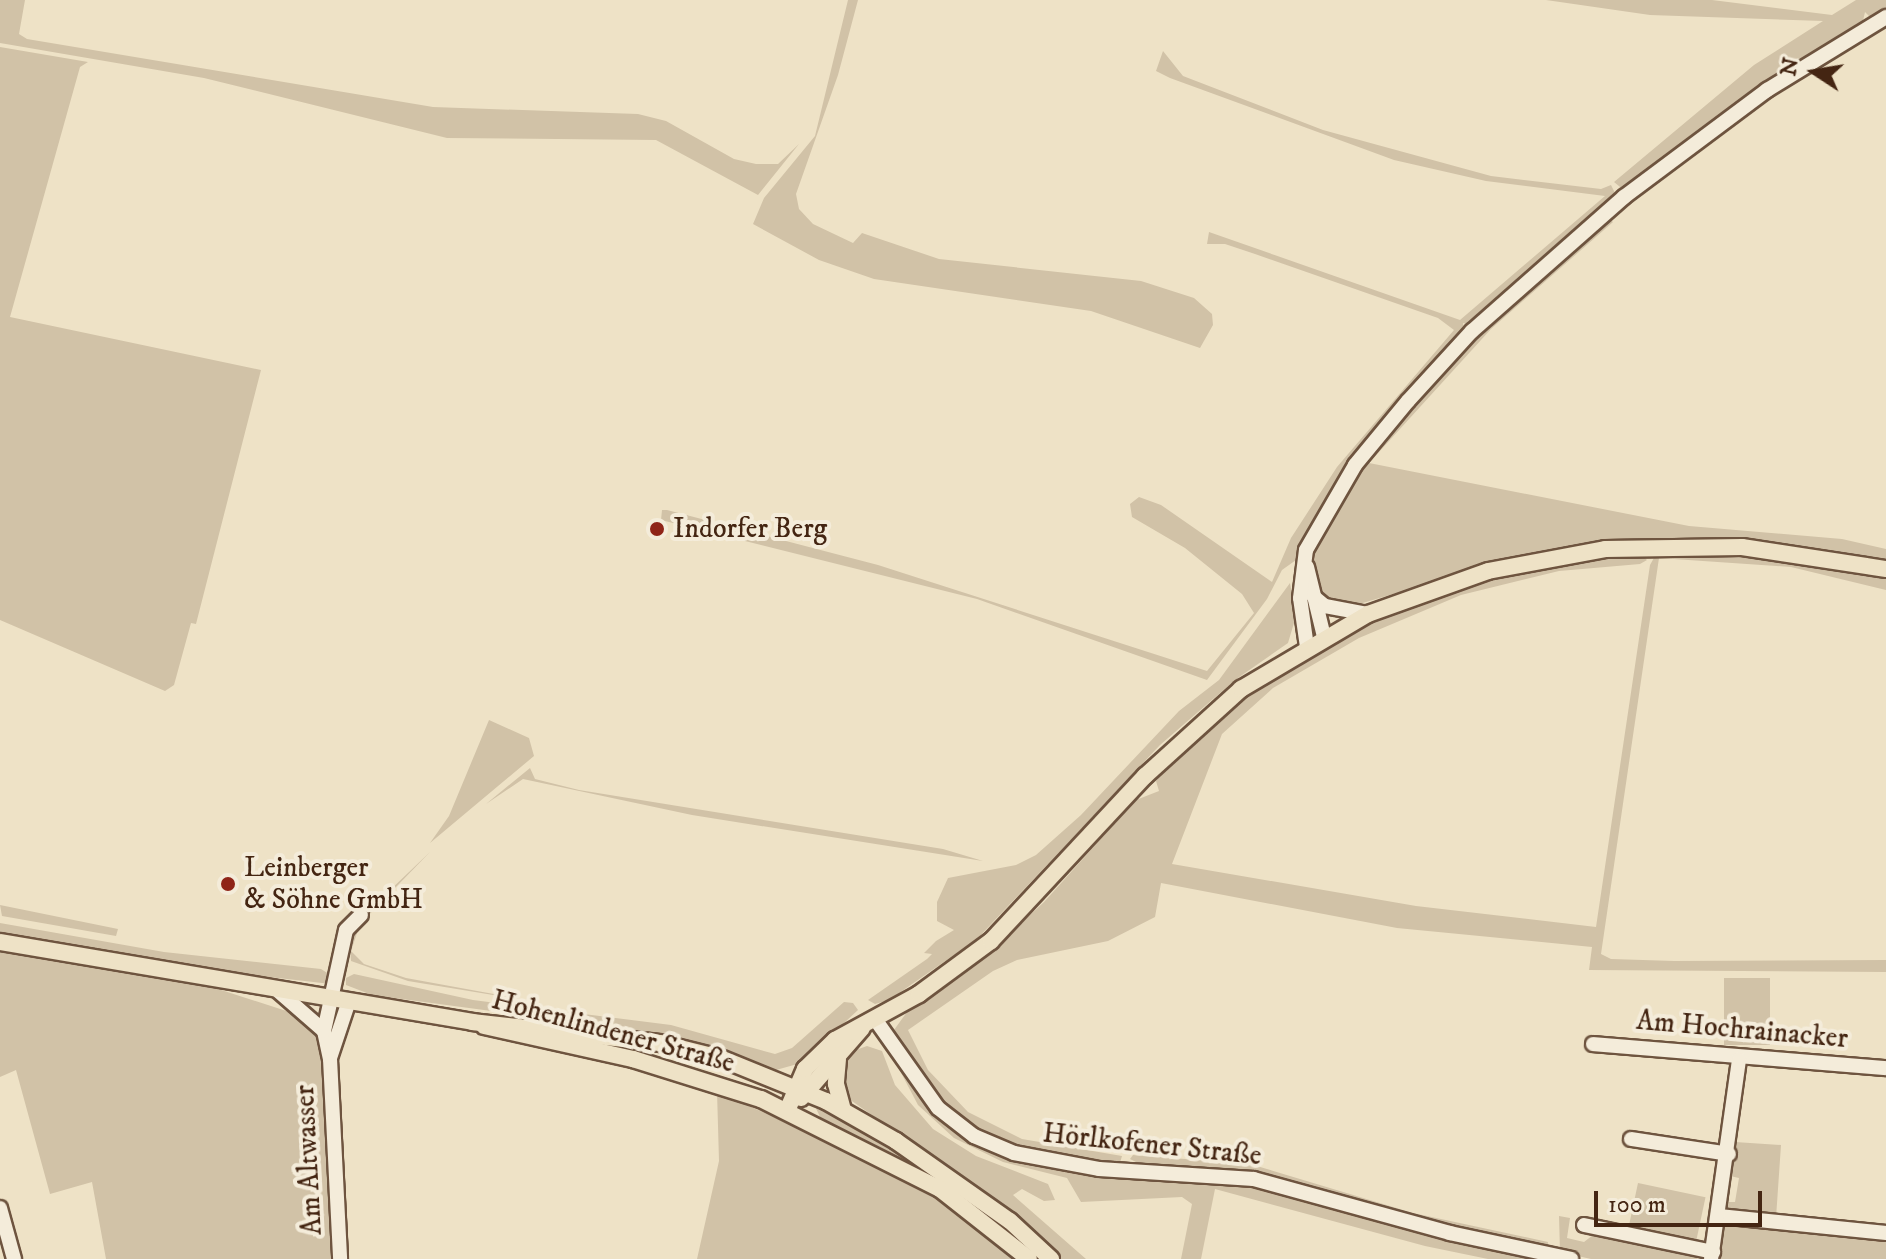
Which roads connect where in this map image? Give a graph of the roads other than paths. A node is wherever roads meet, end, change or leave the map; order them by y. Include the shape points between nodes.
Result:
1 (1886, 17) edge
2 (1306, 550) junction
3 (1886, 569) edge
4 (1313, 596) junction
5 (1368, 614) junction
6 (1324, 637) junction
7 (1307, 647) junction
8 (361, 915) dead end
9 (0, 942) edge
10 (276, 989) junction
11 (340, 1000) junction
12 (870, 1021) junction
13 (472, 1022) junction
14 (324, 1031) junction
15 (1593, 1044) dead end
16 (330, 1059) junction
17 (838, 1059) junction
18 (1739, 1060) junction
19 (1886, 1068) edge
20 (801, 1090) junction
21 (843, 1110) junction
22 (787, 1111) junction
23 (1631, 1139) dead end
24 (1729, 1154) junction
25 (0, 1208) edge
26 (1719, 1216) junction
27 (1584, 1225) dead end
28 (1886, 1233) edge
29 (1712, 1256) edge
30 (14, 1259) edge
31 (340, 1259) edge
32 (1029, 1259) edge
33 (1051, 1259) edge
34 (1571, 1259) edge

1 - 2 street via 1729,117 1520,286 1461,343 1355,465
2 - 4 street
2 - 7 street via 1300,598
3 - 5 main road via 1742,547 1605,549 1488,571
4 - 5 street via 1325,606
4 - 6 street
5 - 6 main road
6 - 7 main road
7 - 12 main road via 1241,689 1191,732 991,941 919,994
8 - 11 street via 346,930
9 - 10 main road, Hohenlindener Straße
10 - 11 main road, Hohenlindener Straße
10 - 14 street
11 - 13 main road, Hohenlindener Straße
11 - 14 street, Am Altwasser
11 - 16 street, Am Altwasser
12 - 17 main road
12 - 20 main road via 835,1040
12 - 34 street, Hörlkofener Straße via 938,1108 974,1136 1014,1153 1074,1166 1254,1179 1450,1233
13 - 20 main road, Hohenlindener Straße via 680,1046
13 - 22 main road, Hohenlindener Straße via 674,1070
14 - 16 street, Am Altwasser
15 - 18 street, Am Hochrainacker via 1730,1052
16 - 31 street, Am Altwasser
17 - 20 main road
17 - 21 main road via 836,1084
18 - 19 street, Am Hochrainacker
18 - 24 street
20 - 21 main road, Hohenlindener Straße
20 - 22 main road
21 - 33 main road, Hohenlindener Straße via 964,1187
22 - 32 main road, Hohenlindener Straße via 940,1189
23 - 24 street
24 - 26 street
25 - 30 street
26 - 28 street
26 - 29 street
27 - 29 street

